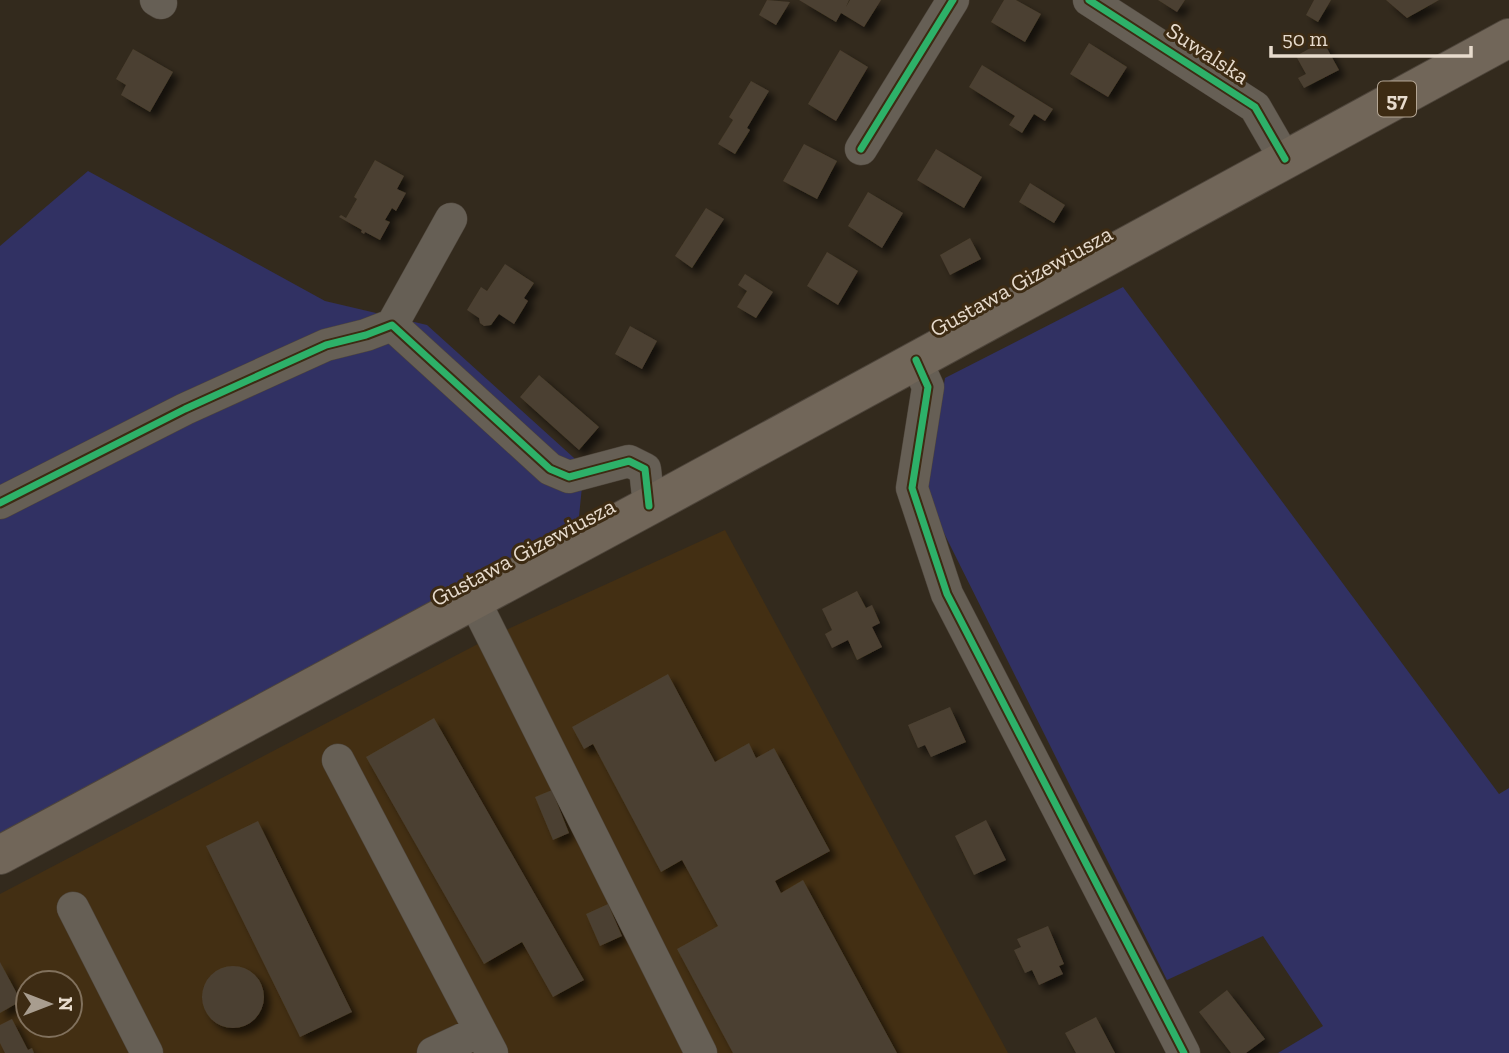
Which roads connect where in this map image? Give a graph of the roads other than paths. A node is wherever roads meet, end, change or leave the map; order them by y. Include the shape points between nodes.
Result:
1 (953, 0) edge
2 (1089, 0) edge
3 (1509, 38) edge
4 (861, 149) dead end
5 (1285, 159) junction
6 (451, 219) dead end
7 (392, 324) junction
8 (916, 360) junction
9 (0, 503) edge
10 (649, 506) junction
11 (474, 600) junction
12 (338, 760) dead end
13 (0, 855) edge
14 (72, 908) dead end
15 (486, 1042) edge
16 (147, 1053) edge
17 (433, 1053) edge
18 (701, 1053) edge
19 (1184, 1053) edge

1 - 4 street
2 - 5 street, Suwalska via 1255,107
3 - 5 main road, Gustawa Gizewiusza / 57
5 - 8 main road, Gustawa Gizewiusza / 57
6 - 7 street
7 - 9 street via 326,345 185,409
7 - 10 street via 550,469 569,477 629,461 645,469
8 - 10 main road, Gustawa Gizewiusza / 57
8 - 19 street via 928,387 912,488 947,594
10 - 11 main road, Gustawa Gizewiusza / 57
11 - 13 main road, Gustawa Gizewiusza / 57
11 - 18 street
12 - 15 street
14 - 16 street
15 - 17 street

